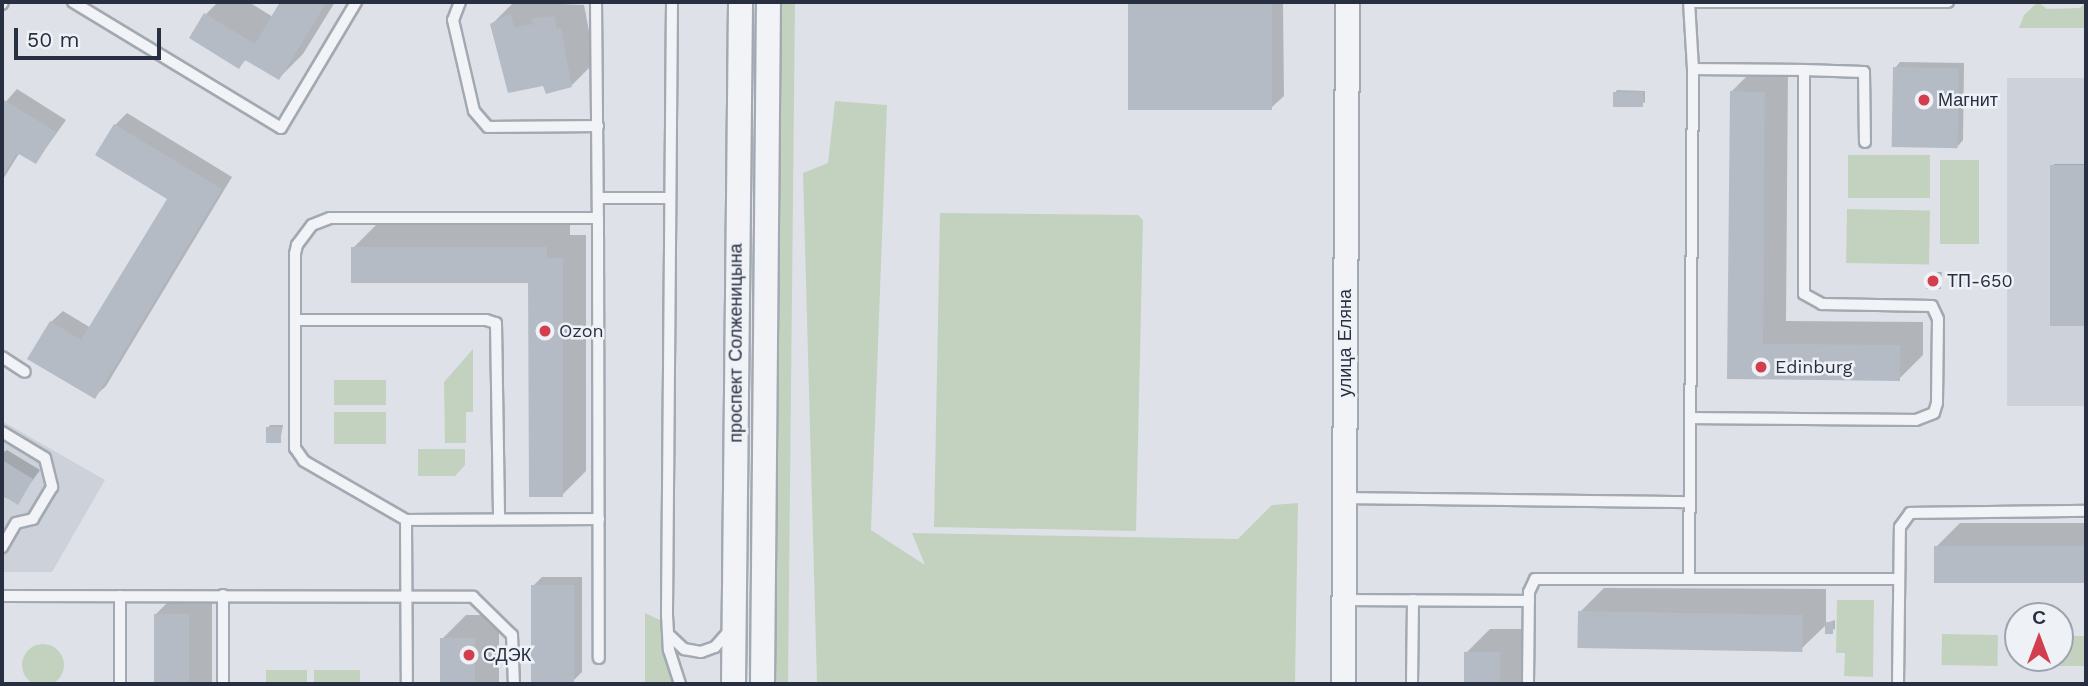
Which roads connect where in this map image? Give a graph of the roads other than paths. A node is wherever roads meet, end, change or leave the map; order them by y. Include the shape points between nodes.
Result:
1 (73, 2) edge
2 (356, 2) edge
3 (460, 2) edge
4 (596, 2) edge
5 (672, 2) edge
6 (740, 2) edge
7 (768, 2) edge
8 (1347, 2) edge
9 (1948, 2) edge
10 (1693, 69) junction
11 (1804, 70) junction
12 (598, 126) junction
13 (1865, 142) dead end
14 (599, 198) junction
15 (670, 198) junction
16 (598, 218) junction
17 (295, 320) junction
18 (2, 357) edge
19 (25, 372) dead end
20 (1690, 418) junction
21 (2, 432) edge
22 (1344, 498) junction
23 (1689, 502) junction
24 (2086, 511) edge
25 (499, 519) junction
26 (599, 519) junction
27 (406, 520) junction
28 (2, 547) edge
29 (1689, 578) junction
30 (1899, 579) junction
31 (223, 595) junction
32 (407, 595) junction
33 (2, 596) edge
34 (120, 596) junction
35 (1343, 600) junction
36 (1413, 600) junction
37 (1529, 601) junction
38 (733, 623) junction
39 (668, 632) junction
40 (599, 658) dead end
41 (120, 684) edge
42 (223, 684) edge
43 (407, 684) edge
44 (514, 684) edge
45 (680, 684) edge
46 (733, 684) edge
47 (762, 684) edge
48 (1342, 684) edge
49 (1412, 684) edge
50 (1528, 684) edge
51 (1898, 684) edge

1 - 2 lane via 281,128
3 - 12 lane via 453,20 474,111 488,127
4 - 12 lane
5 - 15 lane
6 - 38 street, проспект Солженицына
7 - 47 street, проспект Солженицына
8 - 22 street, улица Еляна
9 - 10 lane via 1689,2
10 - 11 lane
10 - 20 lane
11 - 13 lane via 1864,72
11 - 20 lane via 1804,294 1822,304 1932,306 1938,319 1937,403 1934,412 1916,420
12 - 14 lane
14 - 15 lane
14 - 16 lane
15 - 39 lane
16 - 17 lane via 320,219 297,244
16 - 26 lane
17 - 25 lane via 496,323
17 - 27 lane via 298,455
18 - 19 lane
20 - 23 lane
21 - 28 lane via 46,458 52,486 33,519 16,523
22 - 23 lane
22 - 35 street, улица Еляна
23 - 29 lane
24 - 30 lane via 1910,513 1900,527
25 - 26 lane
25 - 27 lane
26 - 40 lane
27 - 32 lane
29 - 30 lane
29 - 37 lane via 1544,576 1529,584
30 - 51 lane
31 - 32 lane
31 - 34 lane
31 - 42 lane
32 - 43 lane
32 - 44 lane via 462,595 481,602 512,635
33 - 34 lane
34 - 41 lane
35 - 36 lane
35 - 48 street, улица Еляна
36 - 37 lane
36 - 49 lane
37 - 50 lane
38 - 39 lane via 715,647 701,652 684,649
38 - 46 street, проспект Солженицына
39 - 45 lane

